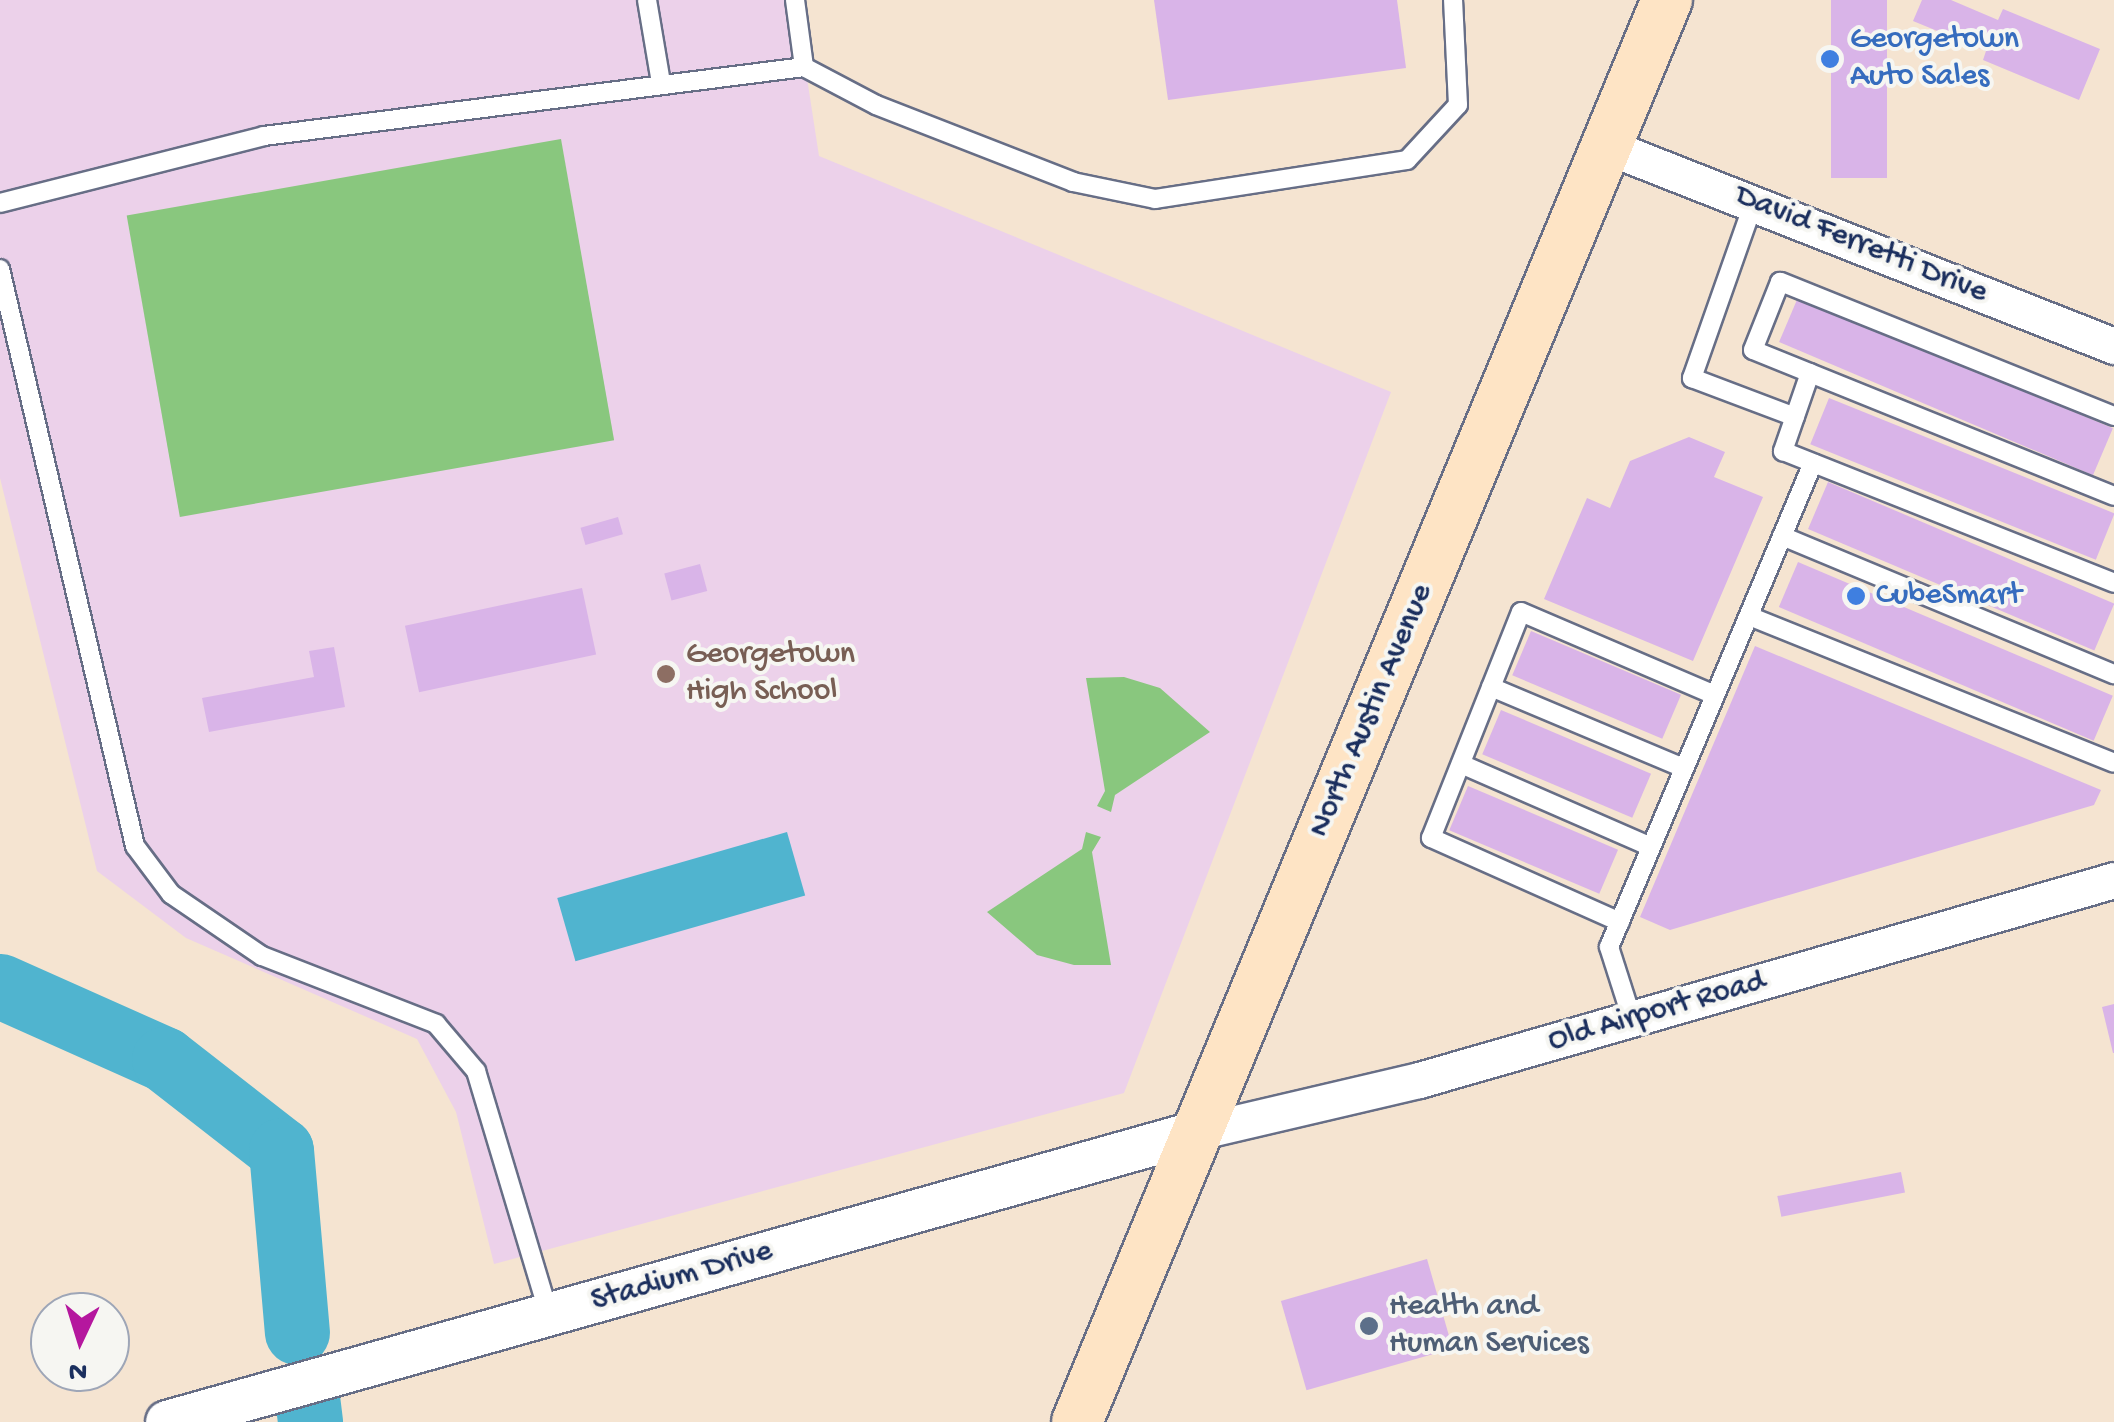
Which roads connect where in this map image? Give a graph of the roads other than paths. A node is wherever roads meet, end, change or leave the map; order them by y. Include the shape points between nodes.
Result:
1 (648, 0) edge
2 (795, 0) edge
3 (1452, 0) edge
4 (1667, 0) edge
5 (804, 67) junction
6 (661, 83) junction
7 (1606, 146) junction
8 (1754, 202) junction
9 (0, 203) edge
10 (0, 269) edge
11 (2114, 346) edge
12 (1810, 373) junction
13 (2114, 416) edge
14 (1795, 418) junction
15 (1813, 463) junction
16 (2114, 496) edge
17 (1782, 536) junction
18 (2114, 583) edge
19 (1749, 616) junction
20 (2114, 674) edge
21 (1491, 687) junction
22 (1715, 695) junction
23 (2114, 763) edge
24 (1460, 764) junction
25 (1684, 768) junction
26 (1651, 847) junction
27 (2114, 880) edge
28 (1620, 922) junction
29 (1632, 1019) junction
30 (1197, 1132) junction
31 (549, 1315) junction
32 (167, 1422) edge
33 (1078, 1422) edge

1 - 6 lane
2 - 5 lane
3 - 5 lane via 1458,105 1408,160 1156,199 1073,182 876,104
4 - 7 main road, North Austin Avenue
5 - 6 lane
6 - 9 lane via 264,136
7 - 8 street, David Ferretti Drive
7 - 30 main road, North Austin Avenue
8 - 11 street, David Ferretti Drive
8 - 14 lane via 1692,378
10 - 31 lane via 135,846 171,894 262,956 436,1024 476,1071
12 - 13 lane via 1753,350 1780,282
12 - 14 lane
12 - 16 lane
14 - 15 lane via 1783,451
15 - 17 lane
15 - 18 lane
17 - 19 lane
17 - 20 lane
19 - 22 lane
19 - 23 lane
21 - 22 lane via 1521,612
21 - 24 lane
21 - 25 lane
22 - 25 lane
24 - 26 lane
24 - 28 lane via 1431,838
25 - 26 lane
26 - 28 lane
27 - 29 street, Old Airport Road
28 - 29 lane via 1609,947
29 - 30 street, Old Airport Road via 1420,1080
30 - 31 street, Stadium Drive
30 - 33 main road, North Austin Avenue
31 - 32 street, Stadium Drive

